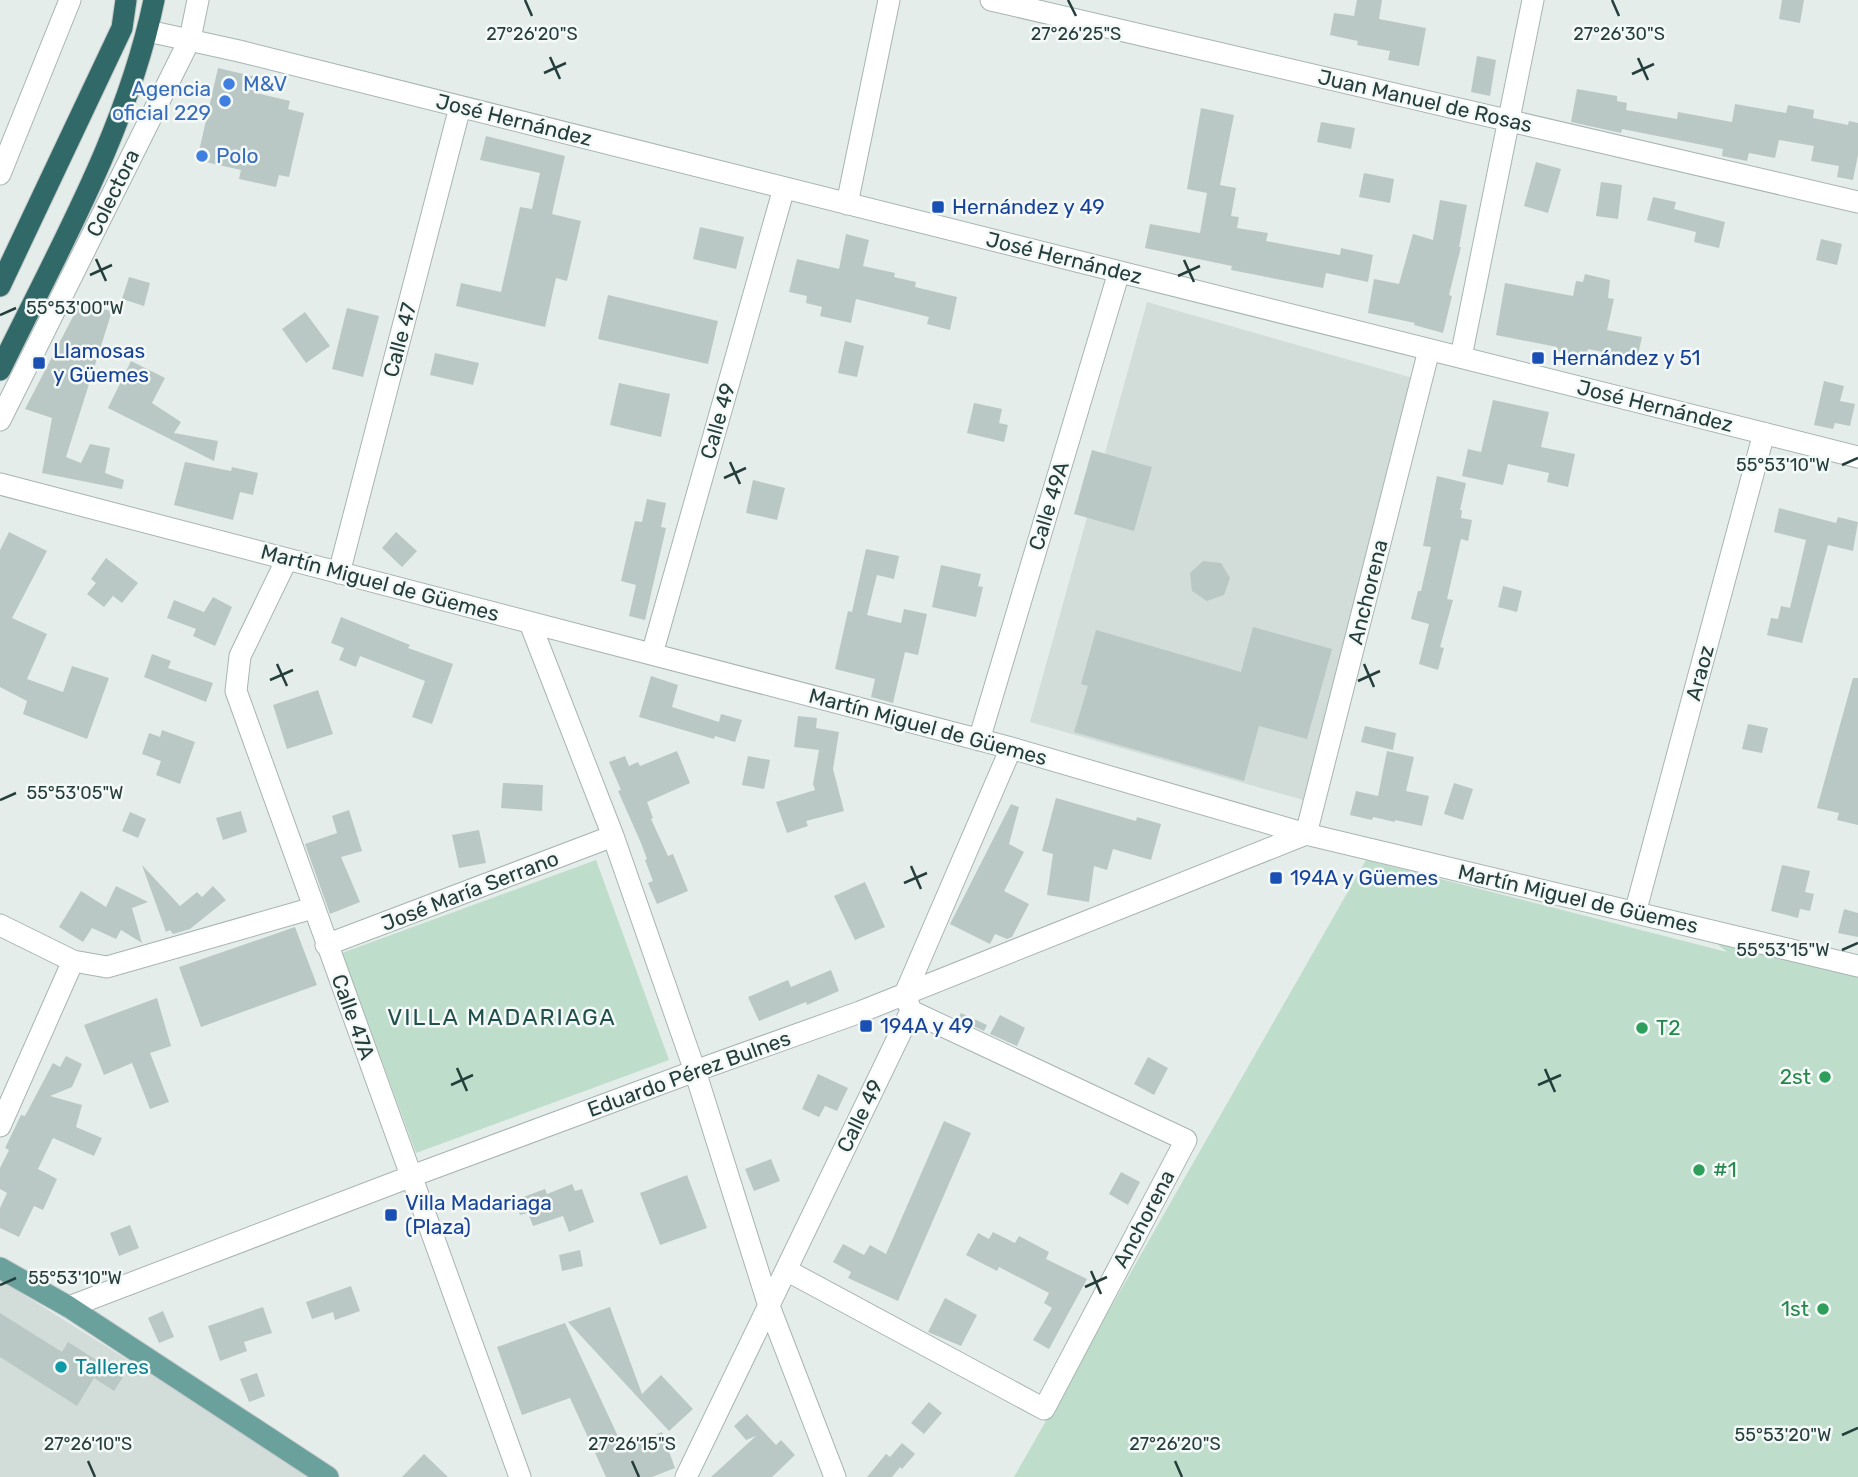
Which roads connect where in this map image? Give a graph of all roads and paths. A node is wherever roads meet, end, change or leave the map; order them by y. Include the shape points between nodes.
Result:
1 (71, 0) edge
2 (126, 0) edge
3 (155, 0) edge
4 (198, 0) edge
5 (888, 0) edge
6 (991, 0) edge
7 (1533, 0) edge
8 (148, 31) junction
9 (190, 39) junction
10 (460, 107) junction
11 (1507, 121) junction
12 (0, 174) edge
13 (784, 188) junction
14 (1858, 202) edge
15 (847, 204) junction
16 (1119, 272) junction
17 (0, 286) edge
18 (1429, 349) junction
19 (1461, 357) junction
20 (0, 370) edge
21 (0, 420) edge
22 (1765, 433) junction
23 (1858, 457) edge
24 (0, 484) edge
25 (287, 559) junction
26 (339, 572) junction
27 (530, 623) junction
28 (652, 654) junction
29 (979, 740) junction
30 (1011, 748) junction
31 (1307, 834) junction
32 (613, 836) junction
33 (313, 908) junction
34 (1635, 913) junction
35 (0, 925) edge
36 (326, 945) junction
37 (74, 961) junction
38 (1858, 966) edge
39 (908, 1003) junction
40 (695, 1071) junction
41 (0, 1126) edge
42 (412, 1176) junction
43 (0, 1268) edge
44 (786, 1270) junction
45 (769, 1306) junction
46 (69, 1307) junction
47 (328, 1477) edge
48 (520, 1477) edge
49 (686, 1477) edge
50 (835, 1477) edge

1 - 12 street
2 - 17 highway via 122,28
3 - 8 highway
4 - 9 street, Colectora
5 - 15 street
6 - 11 street, Juan Manuel de Rosas
7 - 11 street
8 - 9 street, José Hernández
8 - 20 highway via 119,121
9 - 10 street, José Hernández
9 - 21 street, Colectora
10 - 13 street, José Hernández
10 - 26 street, Calle 47
11 - 14 street, Juan Manuel de Rosas
11 - 19 street
13 - 15 street, José Hernández
13 - 28 street, Calle 49
15 - 16 street, José Hernández
16 - 18 street, José Hernández
16 - 29 street, Calle 49A
18 - 19 street, José Hernández
18 - 31 street, Anchorena
19 - 22 street, José Hernández
22 - 23 street, José Hernández
22 - 34 street, Araoz
24 - 25 street, Martín Miguel de Güemes
25 - 26 street, Martín Miguel de Güemes
25 - 33 street, Calle 47A via 240,656 236,691
26 - 27 street, Martín Miguel de Güemes
27 - 28 street, Martín Miguel de Güemes
27 - 32 street
28 - 29 street, Martín Miguel de Güemes
29 - 30 street, Martín Miguel de Güemes
30 - 31 street, Martín Miguel de Güemes
30 - 39 street, Calle 49
31 - 34 street, Martín Miguel de Güemes
31 - 39 street, Eduardo Pérez Bulnes
32 - 36 street, José María Serrano
32 - 40 street
33 - 36 street, Calle 47A
33 - 37 street via 107,967
34 - 38 street, Martín Miguel de Güemes
35 - 37 street
36 - 42 street, Calle 47A
37 - 41 street
39 - 40 street, Eduardo Pérez Bulnes
39 - 44 street, Calle 49
39 - 44 street, Anchorena via 1186,1140 1044,1409
40 - 42 street, Eduardo Pérez Bulnes
40 - 45 street
42 - 46 street, Eduardo Pérez Bulnes
42 - 48 street, Calle 47A
43 - 46 main road
44 - 45 street, Calle 49
45 - 49 street, Calle 49
45 - 50 street
46 - 47 main road

